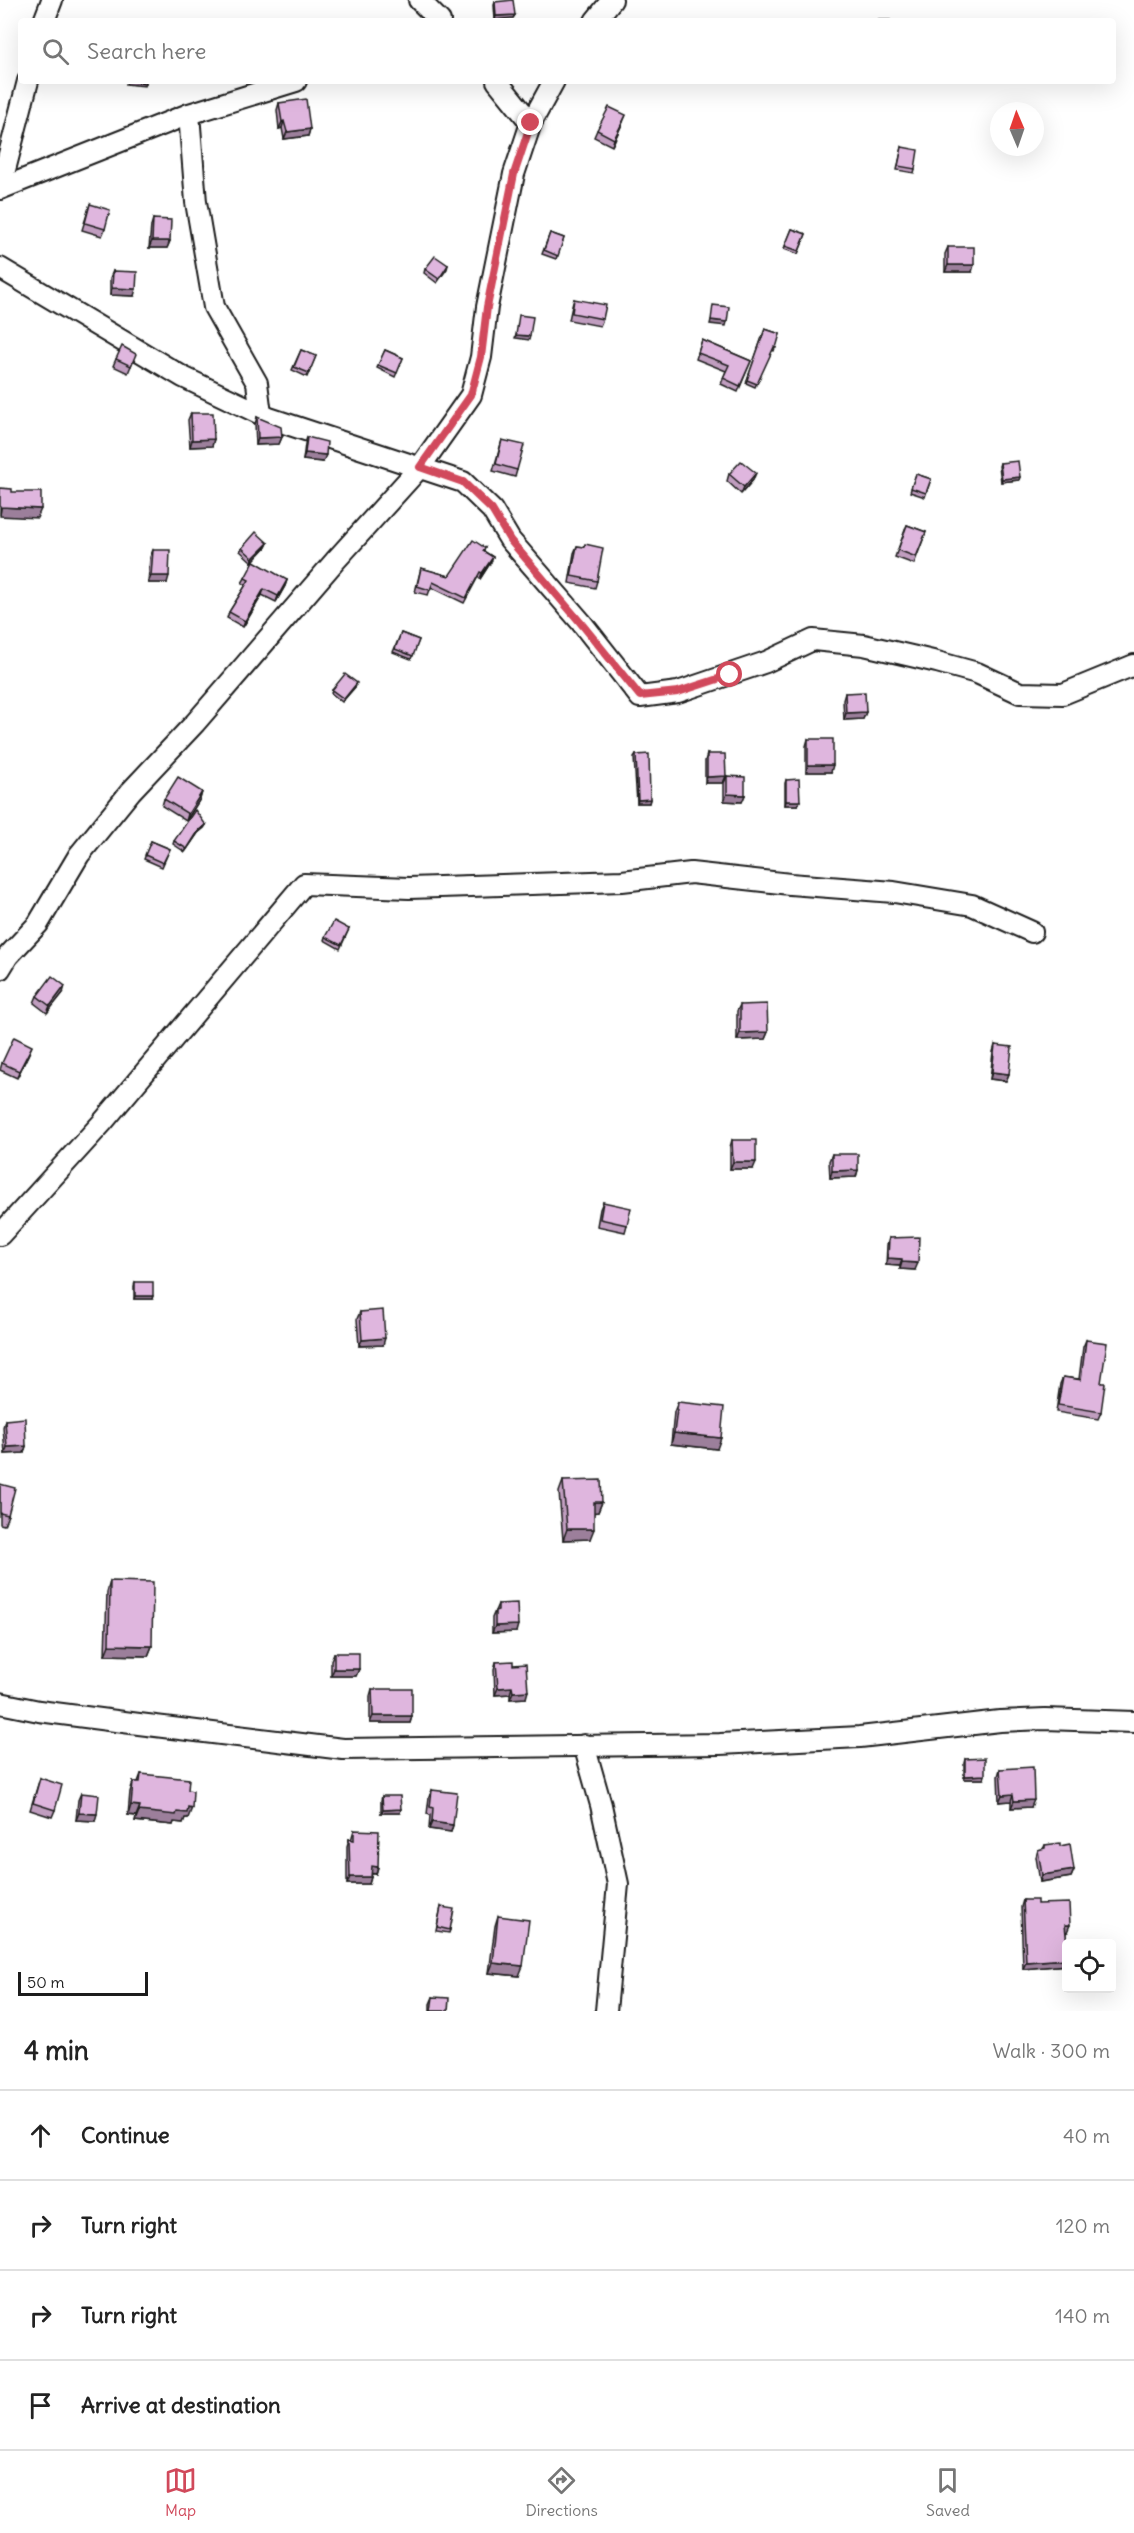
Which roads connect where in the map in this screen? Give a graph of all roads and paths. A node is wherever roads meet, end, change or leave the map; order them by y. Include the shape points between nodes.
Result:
1 (52, 0) edge
2 (418, 0) edge
3 (612, 0) edge
4 (45, 18) edge
5 (437, 18) edge
6 (597, 18) edge
7 (26, 84) edge
8 (286, 84) edge
9 (499, 84) edge
10 (552, 84) edge
11 (189, 114) junction
12 (531, 123) junction
13 (0, 189) edge
14 (0, 268) edge
15 (261, 414) junction
16 (420, 467) junction
17 (1134, 664) edge
18 (1032, 932) dead end
19 (0, 969) edge
20 (0, 1235) edge
21 (0, 1703) edge
22 (1134, 1722) edge
23 (584, 1745) junction
24 (606, 2011) edge

1 - 4 street
2 - 5 street
3 - 6 street
7 - 13 street
8 - 11 street
9 - 12 street
10 - 12 street
11 - 13 street
11 - 15 street via 196,202 214,307 257,383
12 - 16 street via 514,174 471,395
14 - 15 street via 183,377
15 - 16 street
16 - 17 street via 463,482 492,510 510,540 640,696 678,692 766,662 813,640 864,645 937,662 977,673 1020,693 1062,694
16 - 19 street via 131,790 79,855 38,924
18 - 20 street via 972,904 894,892 691,873 622,881 409,888 304,884 102,1123
21 - 23 street via 343,1749
22 - 23 street via 1045,1719 797,1742
23 - 24 street via 618,1884

